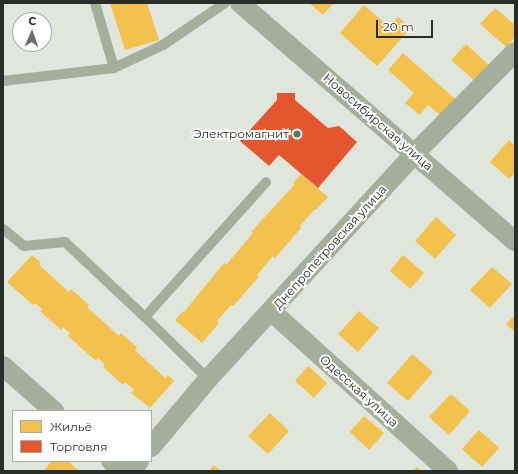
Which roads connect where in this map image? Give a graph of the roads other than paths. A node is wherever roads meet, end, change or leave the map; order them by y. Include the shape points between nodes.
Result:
1 (95, 3) edge
2 (225, 3) edge
3 (240, 3) edge
4 (515, 52) edge
5 (114, 68) junction
6 (3, 81) edge
7 (415, 153) junction
8 (266, 182) dead end
9 (3, 229) edge
10 (515, 241) edge
11 (271, 311) junction
12 (145, 317) junction
13 (3, 366) edge
14 (208, 379) junction
15 (53, 410) edge
16 (152, 446) edge
17 (112, 462) edge
18 (138, 462) edge
19 (122, 471) edge
20 (131, 471) edge
21 (448, 471) edge

1 - 5 lane
2 - 5 lane via 163,45
3 - 7 street, Новосибирская улица
4 - 7 street, Днепропетровская улица
5 - 6 lane
7 - 10 street, Новосибирская улица
7 - 11 street, Днепропетровская улица
8 - 12 lane
9 - 12 lane via 24,246 64,242
11 - 14 street, Днепропетровская улица
11 - 21 street, Одесская улица
12 - 14 lane
13 - 15 street
14 - 16 street, Днепропетровская улица
17 - 19 street
18 - 20 street

